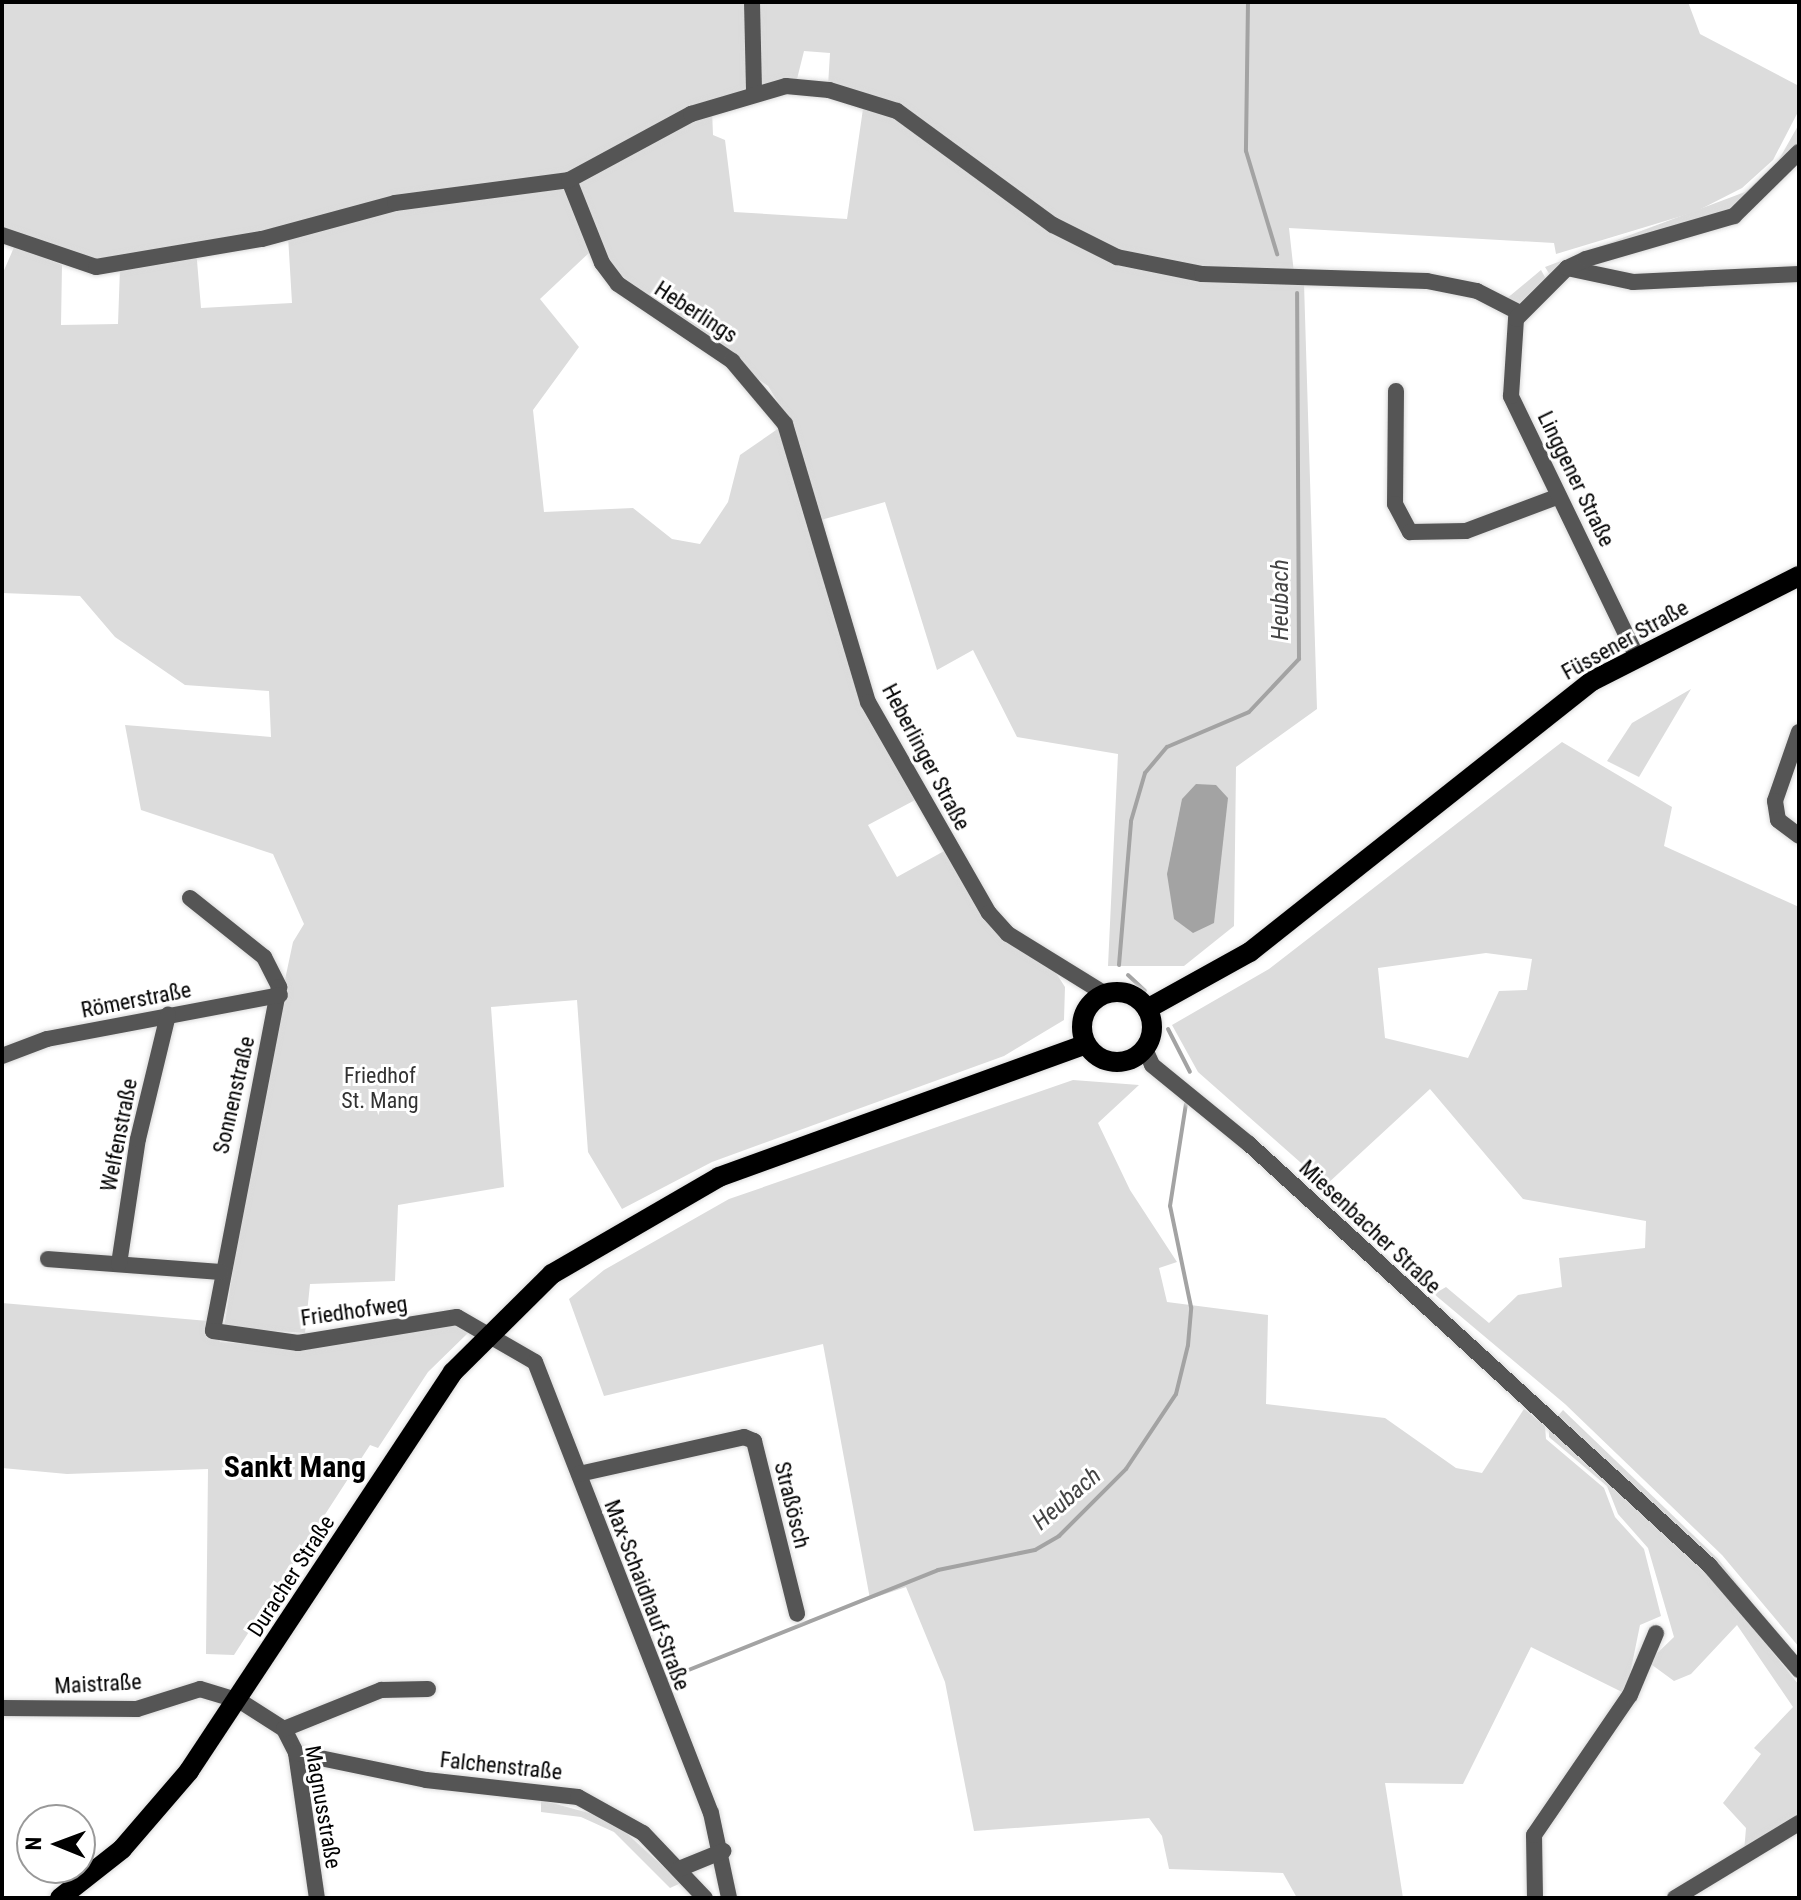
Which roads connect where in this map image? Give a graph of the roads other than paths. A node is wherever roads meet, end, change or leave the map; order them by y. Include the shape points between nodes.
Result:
1 (752, 2) edge
2 (754, 90) junction
3 (1799, 152) edge
4 (569, 180) junction
5 (2, 235) edge
6 (1567, 268) junction
7 (1799, 274) edge
8 (1520, 313) junction
9 (1396, 391) dead end
10 (803, 477) joint
11 (1559, 496) junction
12 (1799, 576) edge
13 (1637, 657) junction
14 (1799, 732) edge
15 (1799, 836) edge
16 (190, 898) dead end
17 (1105, 994) junction
18 (280, 995) junction
19 (1147, 1009) junction
20 (168, 1015) junction
21 (1086, 1044) junction
22 (1145, 1049) junction
23 (2, 1056) edge
24 (48, 1259) dead end
25 (119, 1264) junction
26 (220, 1272) junction
27 (486, 1334) junction
28 (220, 1337) joint
29 (579, 1474) junction
30 (797, 1614) dead end
31 (1656, 1633) dead end
32 (1799, 1670) edge
33 (428, 1689) dead end
34 (240, 1701) junction
35 (2, 1708) edge
36 (284, 1729) junction
37 (296, 1753) junction
38 (1799, 1823) edge
39 (723, 1851) junction
40 (679, 1869) junction
41 (60, 1898) edge
42 (317, 1898) edge
43 (705, 1898) edge
44 (729, 1898) edge
45 (1535, 1898) edge
46 (1675, 1898) edge

1 - 2 street
2 - 4 street via 691,114
2 - 8 street via 829,90 897,111 1053,225 1117,257 1202,274 1441,283
3 - 6 street via 1734,216
4 - 5 street via 395,203 262,239 96,267
4 - 10 street, Heberlings via 602,263 618,284 761,388 785,424
6 - 7 street via 1633,282
6 - 8 street
8 - 11 street, Linggener Straße via 1509,360 1511,396
9 - 11 street via 1395,504 1410,532 1466,531
10 - 17 street, Heberlinger Straße via 868,702 972,886 1008,934
11 - 13 street, Linggener Straße
12 - 13 main road, Füssener Straße
13 - 19 main road, Füssener Straße via 1592,681 1484,762 1250,952
14 - 15 street via 1775,801 1778,820
16 - 18 street via 264,957
17 - 19 main road via 1137,998
17 - 21 main road via 1082,1022
18 - 20 street, Römerstraße
18 - 26 street, Sonnenstraße
19 - 22 main road via 1152,1030
20 - 23 street, Römerstraße via 47,1039
20 - 25 street, Welfenstraße via 138,1139
21 - 22 main road via 1113,1062
21 - 27 main road, Duracher Straße via 719,1177 555,1272
22 - 32 street, Miesenbacher Straße via 1152,1065 1710,1566
24 - 25 street
25 - 26 street
26 - 28 street, Sonnenstraße via 212,1323
27 - 28 street, Friedhofweg via 451,1316 298,1343
27 - 29 street, Max-Schaidhauf-Straße via 546,1374
27 - 34 main road, Duracher Straße via 459,1366
29 - 30 street, Straßösch via 744,1437 754,1441
29 - 39 street, Max-Schaidhauf-Straße
31 - 45 street via 1630,1695 1534,1835
33 - 36 street via 381,1690
34 - 35 street, Maistraße via 200,1689 137,1709
34 - 36 street, Magnusstraße
34 - 41 main road, Duracher Straße via 143,1828
36 - 37 street, Magnusstraße
37 - 40 street, Falchenstraße via 426,1780 578,1797 614,1812
37 - 42 street, Magnusstraße
38 - 46 street
39 - 40 street
39 - 44 street, Max-Schaidhauf-Straße
40 - 43 street, Falchenstraße

